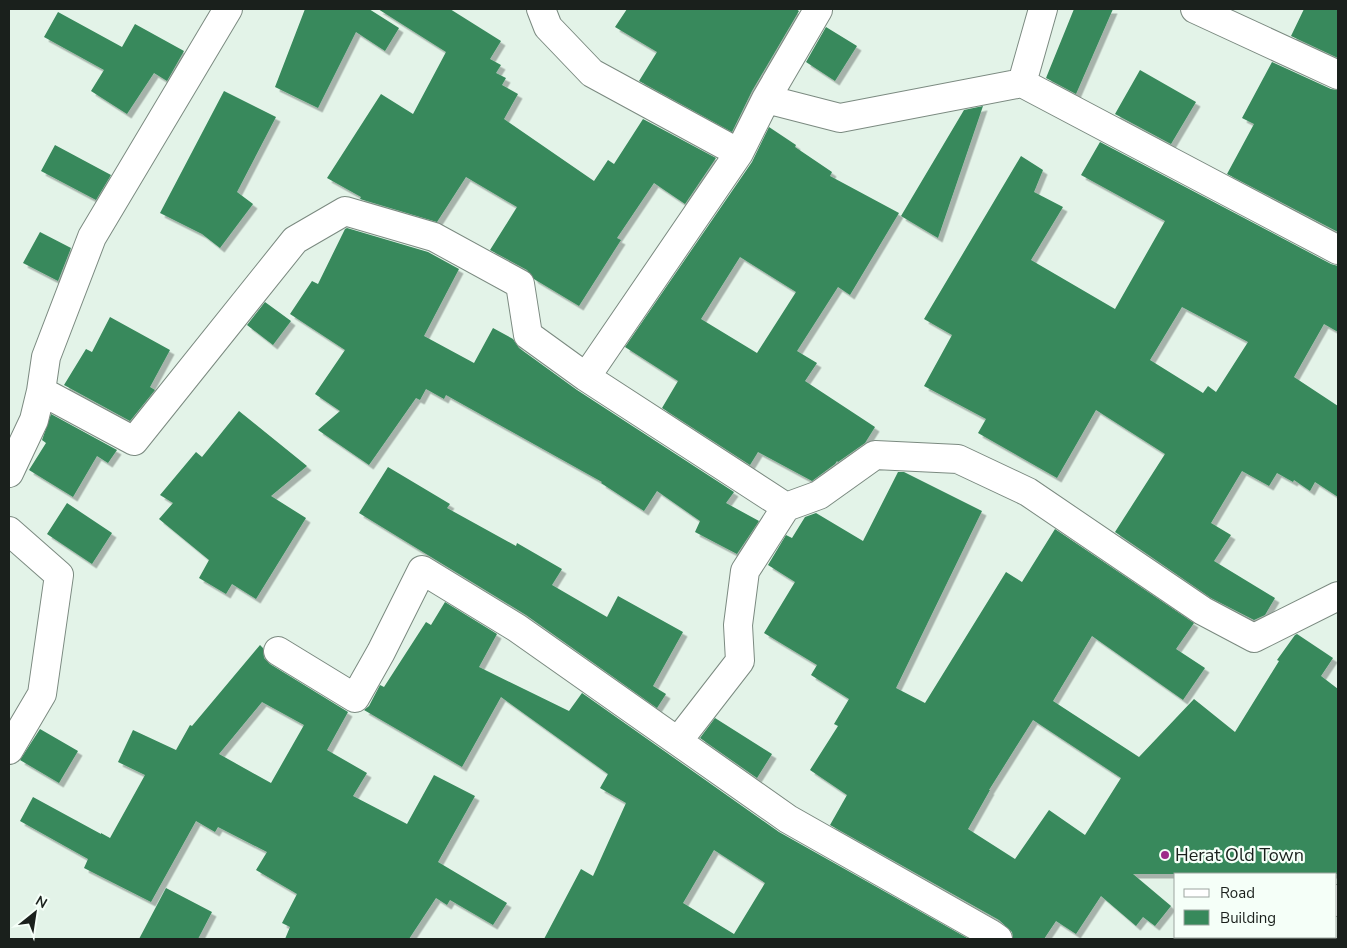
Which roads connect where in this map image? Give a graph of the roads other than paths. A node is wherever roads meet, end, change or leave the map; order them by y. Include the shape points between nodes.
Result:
1 (228, 9) edge
2 (541, 9) edge
3 (1043, 9) edge
4 (1195, 9) edge
5 (818, 10) dead end
6 (1338, 75) edge
7 (1022, 84) junction
8 (766, 99) junction
9 (739, 153) junction
10 (1338, 250) edge
11 (586, 377) junction
12 (41, 391) junction
13 (9, 473) edge
14 (786, 507) junction
15 (9, 531) edge
16 (1338, 596) edge
17 (278, 651) dead end
18 (678, 741) junction
19 (9, 750) edge
20 (998, 939) edge

1 - 12 street via 92,237 46,357
2 - 9 street via 548,27 592,73
3 - 7 street
4 - 6 street
5 - 8 street
7 - 8 street via 840,118
7 - 10 street
8 - 9 street
9 - 11 street
11 - 12 street via 528,335 520,284 434,237 345,211 295,240 134,441
11 - 14 street
12 - 13 street via 34,420
14 - 16 street via 819,495 875,455 958,459 1028,492 1203,611 1254,638
14 - 18 street via 745,571 738,625 740,661
15 - 19 street via 59,575 42,694
17 - 18 street via 355,698 422,570 517,628
18 - 20 street via 788,819

